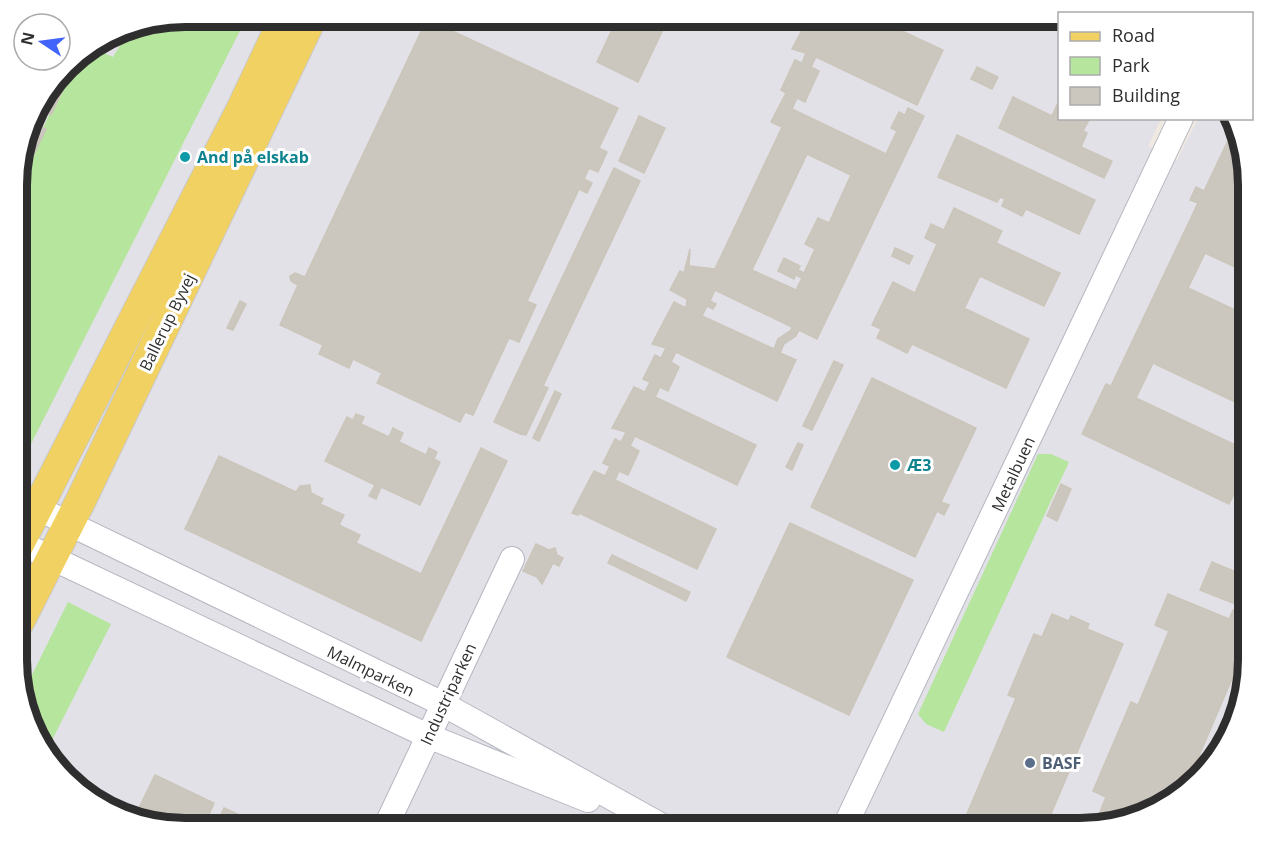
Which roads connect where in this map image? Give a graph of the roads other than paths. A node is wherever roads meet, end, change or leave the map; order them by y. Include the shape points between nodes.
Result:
1 (280, 27) edge
2 (307, 27) edge
3 (1180, 120) edge
4 (28, 503) edge
5 (70, 524) junction
6 (27, 547) edge
7 (51, 558) junction
8 (512, 560) dead end
9 (27, 606) edge
10 (443, 704) junction
11 (428, 736) junction
12 (390, 818) edge
13 (639, 818) edge
14 (647, 818) edge
15 (849, 818) edge

1 - 4 main road, Ballerup Byvej via 242,108
2 - 5 main road, Ballerup Byvej
3 - 15 street, Metalbuen
4 - 5 street, Malmparken
5 - 7 main road, Ballerup Byvej
5 - 10 street, Malmparken
6 - 7 street, Malmparken
7 - 9 main road, Ballerup Byvej
7 - 11 street, Malmparken
8 - 10 street, Industriparken
10 - 11 street, Industriparken
10 - 14 street, Malmparken
11 - 12 street, Industriparken
11 - 13 street, Malmparken

